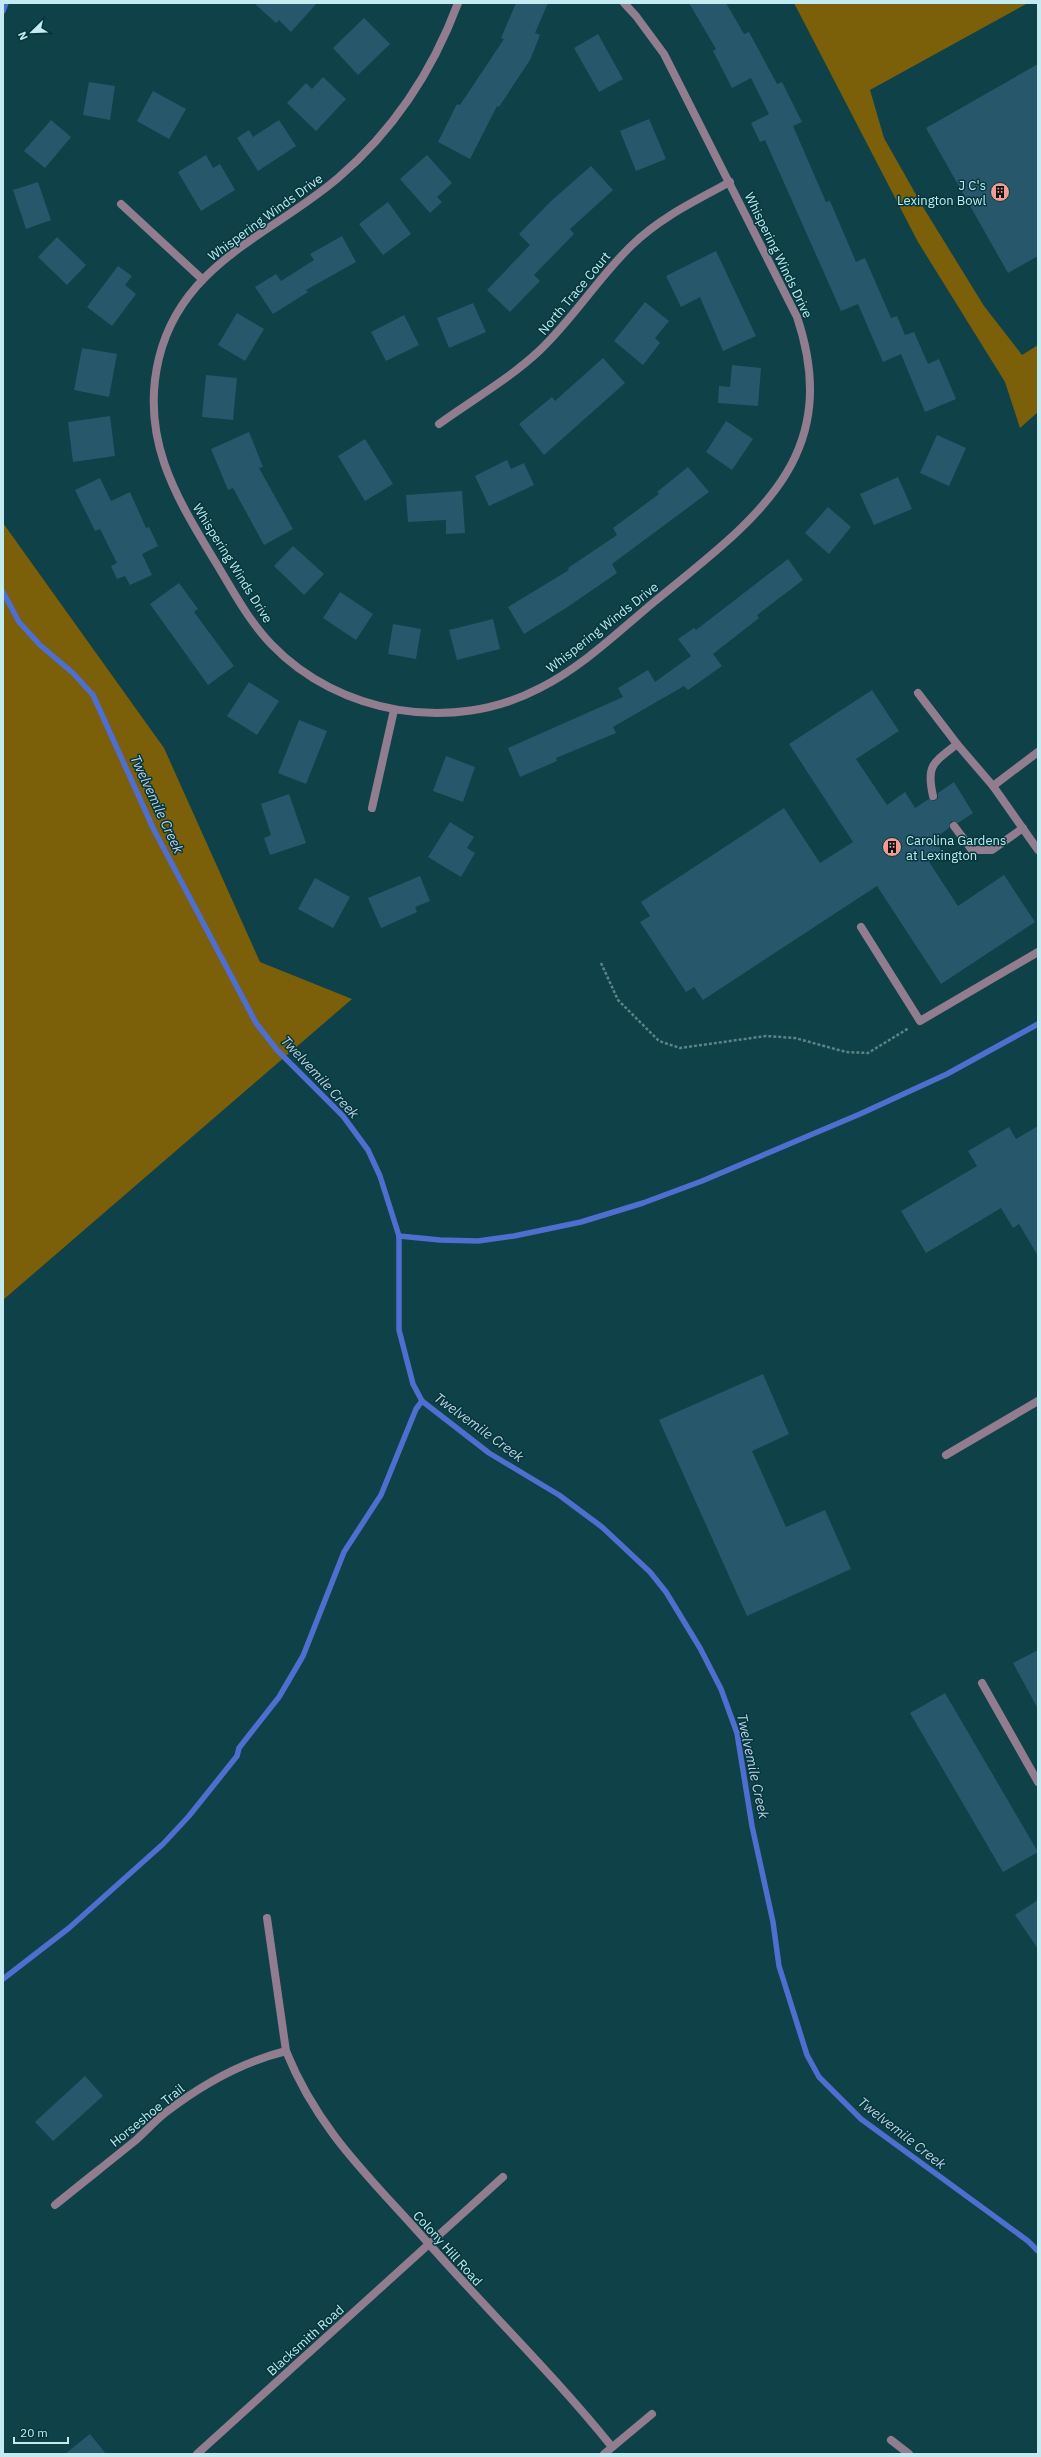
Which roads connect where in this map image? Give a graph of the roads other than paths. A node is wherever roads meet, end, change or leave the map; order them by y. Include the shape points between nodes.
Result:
1 (458, 3) edge
2 (624, 3) edge
3 (730, 182) junction
4 (121, 204) dead end
5 (202, 278) junction
6 (438, 424) dead end
7 (918, 693) dead end
8 (394, 710) junction
9 (957, 744) junction
10 (1038, 752) edge
11 (993, 786) junction
12 (933, 796) dead end
13 (372, 808) dead end
14 (954, 826) dead end
15 (1023, 828) junction
16 (1038, 850) edge
17 (861, 927) dead end
18 (1038, 952) edge
19 (1038, 1401) edge
20 (946, 1455) dead end
21 (982, 1682) dead end
22 (1038, 1782) edge
23 (267, 1918) dead end
24 (286, 2051) junction
25 (503, 2177) dead end
26 (55, 2205) dead end
27 (430, 2245) junction
28 (652, 2414) dead end
29 (891, 2440) dead end
30 (612, 2447) junction
31 (197, 2454) edge
32 (604, 2454) edge
33 (909, 2454) edge

1 - 5 street, Whispering Winds Drive via 424,75 400,112 371,146 339,177 310,200 233,252
2 - 3 street, Whispering Winds Drive via 664,54
3 - 6 street, North Trace Court via 672,213 648,231 615,263 539,351 522,366
3 - 8 street, Whispering Winds Drive via 797,317 808,361 808,416 799,449 779,487 734,536 554,680 518,699 474,711 429,714
4 - 5 street
5 - 8 street, Whispering Winds Drive via 187,297 166,336 155,380 154,426 165,470 207,549 268,641 302,671 321,683 362,702
7 - 9 street
8 - 13 street
9 - 11 street
9 - 12 street via 935,762 929,777
10 - 11 street
11 - 15 street
14 - 15 street via 972,850 992,850
15 - 16 street
17 - 18 street via 920,1021
19 - 20 street
21 - 22 street
23 - 24 street, Colony Hill Road
24 - 26 street, Horseshoe Trail via 236,2069 191,2094
24 - 27 street, Colony Hill Road via 313,2107 326,2127 369,2180
25 - 27 street, Blacksmith Road
27 - 30 street, Colony Hill Road
27 - 31 street, Blacksmith Road
28 - 30 street
29 - 33 street
30 - 32 street

